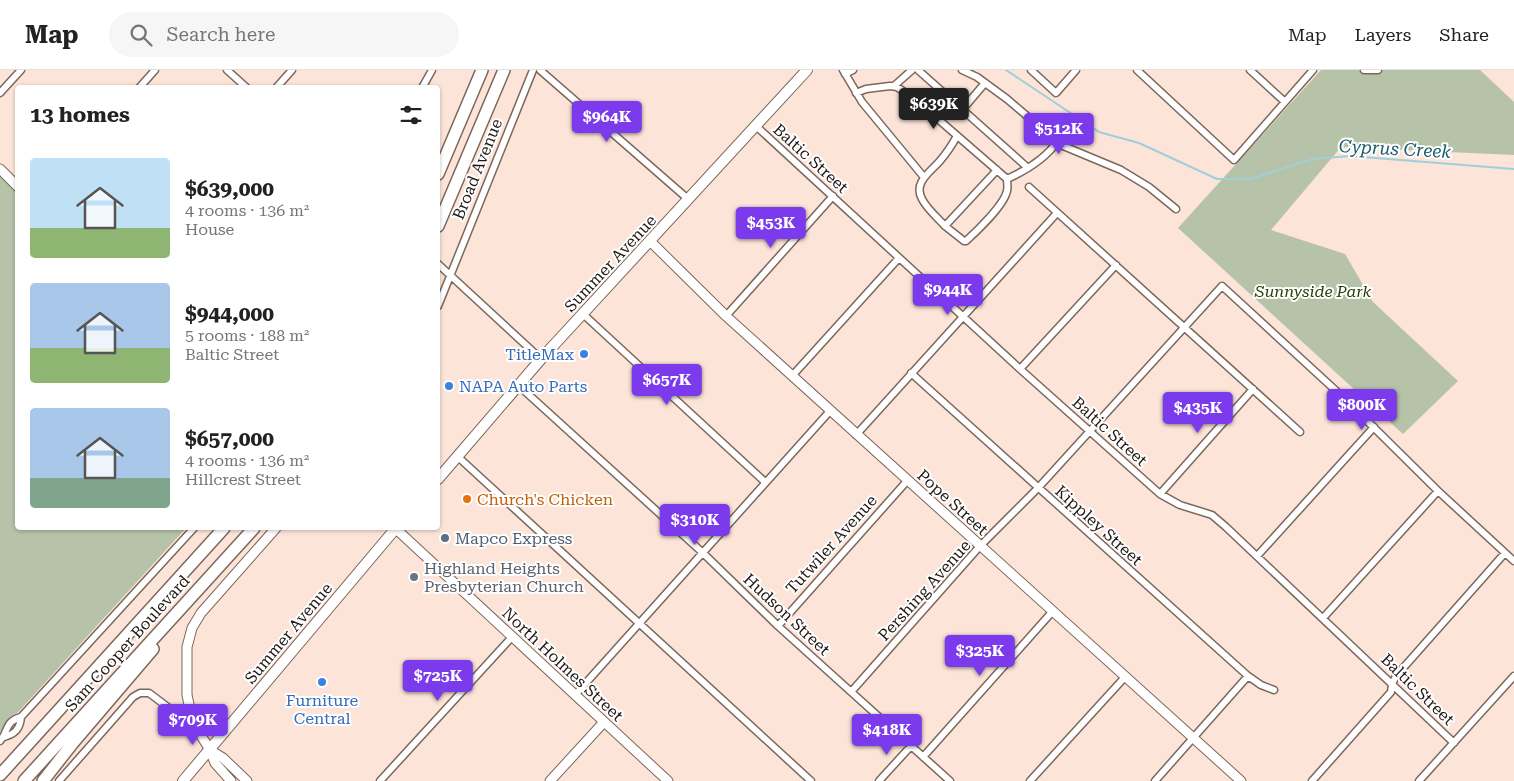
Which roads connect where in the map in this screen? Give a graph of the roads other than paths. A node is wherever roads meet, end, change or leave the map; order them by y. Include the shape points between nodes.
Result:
1 (21, 70) edge
2 (155, 70) edge
3 (227, 70) edge
4 (292, 70) edge
5 (432, 70) edge
6 (482, 70) edge
7 (504, 70) edge
8 (533, 70) edge
9 (540, 70) edge
10 (807, 70) edge
11 (853, 70) edge
12 (912, 70) edge
13 (918, 70) edge
14 (962, 70) edge
15 (1031, 70) edge
16 (1076, 70) edge
17 (1137, 70) edge
18 (1250, 70) edge
19 (1313, 70) edge
20 (1364, 70) edge
21 (1378, 70) edge
22 (844, 72) edge
23 (985, 83) junction
24 (142, 85) edge
25 (244, 85) edge
26 (279, 85) edge
27 (424, 85) edge
28 (894, 86) junction
29 (0, 92) edge
30 (856, 93) junction
31 (1285, 102) junction
32 (962, 110) junction
33 (756, 126) junction
34 (957, 136) junction
35 (1057, 142) junction
36 (1028, 168) junction
37 (0, 169) edge
38 (440, 169) edge
39 (996, 170) junction
40 (923, 176) junction
41 (1007, 179) junction
42 (15, 184) edge
43 (1029, 187) dead end
44 (833, 196) junction
45 (688, 200) junction
46 (1176, 208) dead end
47 (1057, 213) junction
48 (440, 221) edge
49 (945, 226) junction
50 (650, 241) junction
51 (899, 258) junction
52 (1116, 265) junction
53 (440, 266) edge
54 (450, 276) junction
55 (440, 301) edge
56 (583, 314) junction
57 (726, 316) junction
58 (963, 316) junction
59 (1184, 326) junction
60 (541, 360) junction
61 (1020, 369) junction
62 (911, 373) junction
63 (792, 376) junction
64 (518, 385) junction
65 (1253, 389) junction
66 (830, 410) junction
67 (1374, 427) junction
68 (1091, 431) junction
69 (1300, 432) dead end
70 (856, 434) junction
71 (457, 456) junction
72 (440, 477) edge
73 (907, 481) junction
74 (765, 482) junction
75 (1038, 488) junction
76 (1438, 491) junction
77 (1160, 494) junction
78 (192, 530) edge
79 (222, 530) edge
80 (252, 530) edge
81 (274, 530) edge
82 (394, 530) edge
83 (398, 530) edge
84 (980, 546) junction
85 (703, 553) junction
86 (1505, 553) junction
87 (1258, 555) junction
88 (1514, 561) edge
89 (211, 575) junction
90 (1052, 612) junction
91 (1323, 618) junction
92 (638, 624) junction
93 (778, 626) junction
94 (512, 637) junction
95 (1248, 676) junction
96 (1514, 676) edge
97 (1125, 677) junction
98 (1392, 684) junction
99 (1274, 690) dead end
100 (851, 692) junction
101 (575, 695) junction
102 (604, 722) junction
103 (197, 729) junction
104 (2, 739) edge
105 (1193, 739) junction
106 (1454, 742) junction
107 (911, 746) junction
108 (210, 750) junction
109 (923, 757) junction
110 (0, 774) edge
111 (24, 781) edge
112 (43, 781) edge
113 (59, 781) edge
114 (183, 781) edge
115 (231, 781) edge
116 (247, 781) edge
117 (380, 781) edge
118 (550, 781) edge
119 (668, 781) edge
120 (811, 781) edge
121 (879, 781) edge
122 (950, 781) edge
123 (1030, 781) edge
124 (1155, 781) edge
125 (1241, 781) edge
126 (1312, 781) edge
127 (1419, 781) edge

1 - 29 street
2 - 24 street
3 - 25 street
4 - 26 street
5 - 27 street
6 - 38 highway
7 - 48 highway
8 - 54 street, Broad Avenue
9 - 45 street
10 - 33 main road, Summer Avenue
11 - 22 street
12 - 28 street
13 - 32 street
14 - 23 street
15 - 16 street via 1056,93
17 - 31 street via 1234,160
18 - 31 street
19 - 31 street
20 - 21 street
22 - 30 street
23 - 32 street
23 - 35 street
28 - 30 street
28 - 34 street via 916,100
30 - 40 street
32 - 36 street
33 - 44 street, Baltic Street
33 - 45 main road, Summer Avenue
34 - 39 street
34 - 40 street via 938,163
35 - 36 street via 1049,153
35 - 46 street via 1121,170
36 - 41 street
37 - 42 street
39 - 41 street
39 - 49 street
40 - 49 street via 920,197
41 - 49 street via 1008,190 1004,198 966,241
43 - 47 street
44 - 51 street, Baltic Street
44 - 57 street
45 - 50 main road, Summer Avenue
47 - 52 street
47 - 58 street
50 - 56 main road, Summer Avenue
50 - 57 street, Pope Street
51 - 58 street, Baltic Street
51 - 63 street
52 - 59 street
52 - 61 street
53 - 54 street
54 - 55 street, Broad Avenue
54 - 60 street
56 - 60 main road, Summer Avenue
56 - 74 street
57 - 63 street, Pope Street
58 - 61 street, Baltic Street
58 - 62 street
59 - 65 street
59 - 67 street, Pershing Avenue via 1222,286
59 - 68 street, Pershing Avenue
60 - 64 main road, Summer Avenue
61 - 68 street, Baltic Street
62 - 70 street
62 - 75 street, Kippley Street
63 - 66 street, Pope Street
64 - 71 main road, Summer Avenue
64 - 85 street, Hudson Street
65 - 69 street
65 - 77 street
66 - 70 street, Pope Street
66 - 74 street
67 - 76 street
67 - 87 street
68 - 75 street, Pershing Avenue
68 - 77 street, Baltic Street
70 - 73 street, Pope Street
71 - 72 main road, Summer Avenue
71 - 92 street
73 - 84 street, Pope Street
73 - 93 street, Tutwiler Avenue
74 - 85 street
75 - 84 street, Pershing Avenue
75 - 95 street, Kippley Street
76 - 86 street
76 - 91 street
77 - 87 street, Baltic Street via 1212,515
78 - 104 street via 21,717 12,735
79 - 110 highway, Sam Cooper Boulevard
80 - 89 highway, Sam Cooper Boulevard
81 - 103 street via 200,613 192,628 187,647 187,695
82 - 108 main road, Summer Avenue
83 - 94 street, North Holmes Street
84 - 90 street, Pope Street
84 - 100 street, Pershing Avenue
85 - 92 street
85 - 93 street, Hudson Street
86 - 88 street
86 - 98 street
87 - 91 street, Baltic Street
89 - 111 highway, Sam Cooper Boulevard
89 - 112 highway
90 - 97 street, Pope Street
90 - 109 street
91 - 98 street, Baltic Street
92 - 101 street
92 - 120 street
93 - 100 street, Hudson Street
94 - 101 street, North Holmes Street
94 - 117 street
95 - 99 street, Kippley Street
95 - 105 street
96 - 106 street
97 - 105 street, Pope Street
97 - 123 street
98 - 106 street, Baltic Street
98 - 126 street via 1391,692
100 - 107 street, Hudson Street
101 - 102 street, North Holmes Street
102 - 118 street
102 - 119 street, North Holmes Street
103 - 108 street
103 - 113 street via 149,693 140,692
105 - 124 street
105 - 125 street, Pope Street
106 - 127 street
107 - 109 street, Hudson Street
107 - 121 street
108 - 114 main road, Summer Avenue
108 - 115 street via 215,763
108 - 116 street
109 - 122 street, Hudson Street

